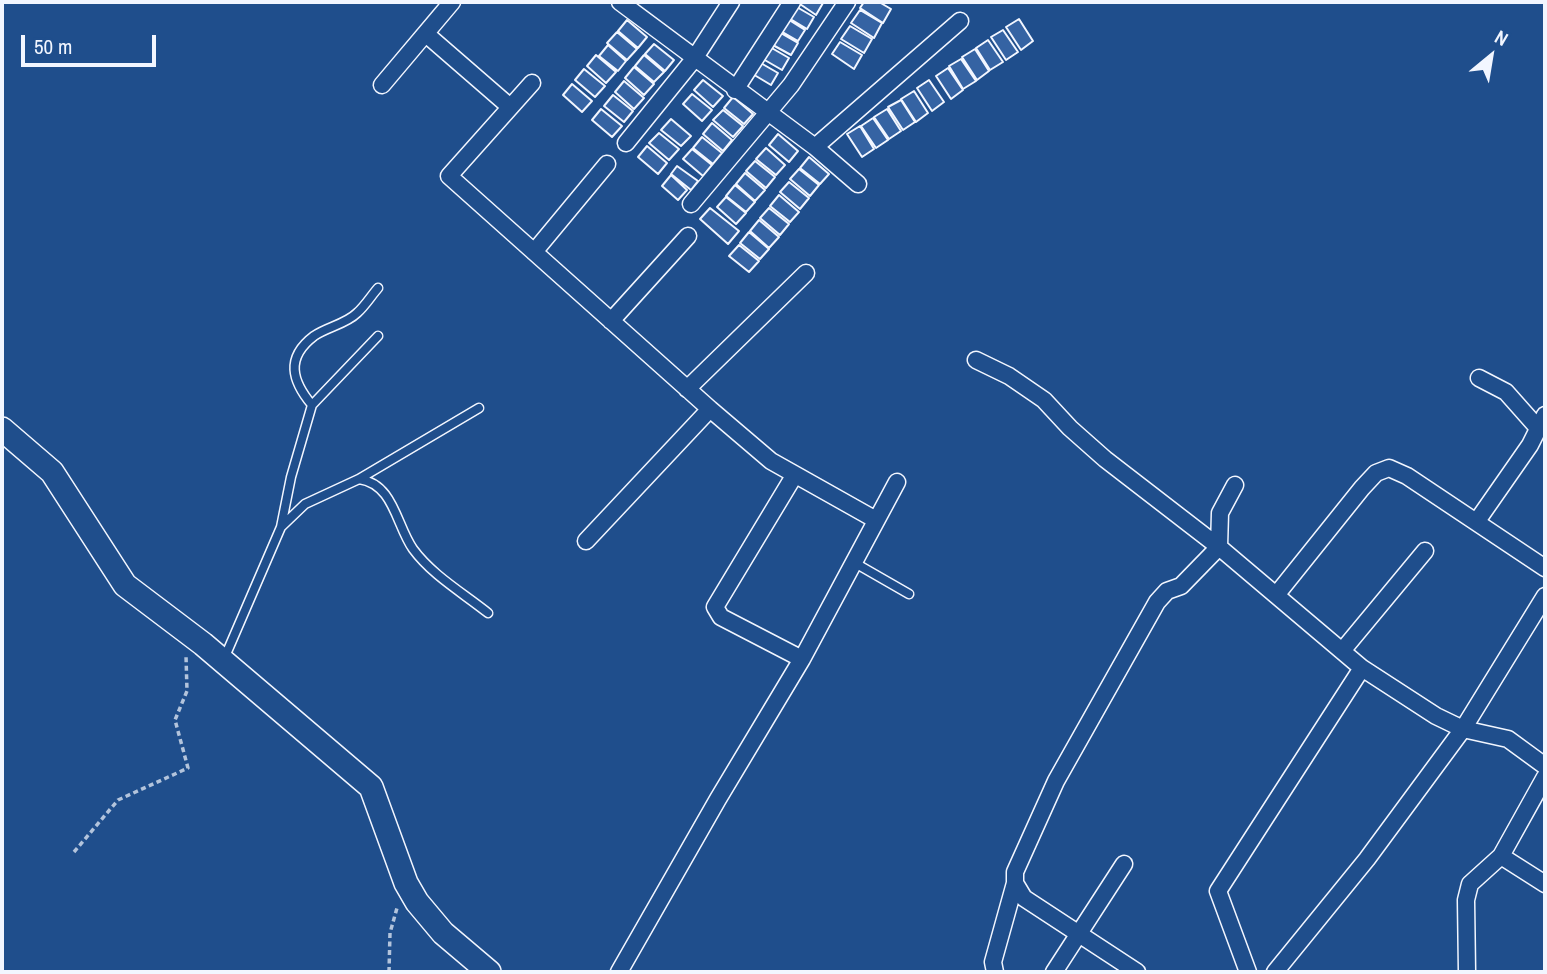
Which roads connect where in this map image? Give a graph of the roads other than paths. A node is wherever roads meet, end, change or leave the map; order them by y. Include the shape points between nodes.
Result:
1 (452, 2) edge
2 (620, 2) edge
3 (731, 2) edge
4 (792, 2) edge
5 (847, 2) edge
6 (960, 21) dead end
7 (426, 34) junction
8 (694, 60) junction
9 (532, 83) dead end
10 (382, 85) dead end
11 (735, 90) junction
12 (509, 106) junction
13 (768, 114) junction
14 (626, 143) dead end
15 (815, 147) junction
16 (607, 164) dead end
17 (858, 184) dead end
18 (691, 204) dead end
19 (688, 236) dead end
20 (534, 252) junction
21 (806, 273) dead end
22 (378, 288) dead end
23 (611, 321) junction
24 (378, 336) dead end
25 (976, 360) dead end
26 (1479, 378) dead end
27 (687, 389) junction
28 (312, 405) junction
29 (479, 408) dead end
30 (709, 409) junction
31 (1541, 421) edge
32 (2, 429) edge
33 (794, 476) junction
34 (359, 479) junction
35 (897, 482) dead end
36 (1235, 485) dead end
37 (876, 520) junction
38 (1477, 521) junction
39 (281, 527) junction
40 (586, 541) dead end
41 (1219, 547) junction
42 (1425, 551) dead end
43 (855, 563) junction
44 (1545, 568) edge
45 (909, 594) dead end
46 (1277, 594) junction
47 (1545, 596) edge
48 (488, 613) dead end
49 (1342, 651) junction
50 (802, 659) junction
51 (223, 662) junction
52 (1362, 668) junction
53 (1463, 729) junction
54 (1545, 766) edge
55 (1545, 776) edge
56 (1501, 856) junction
57 (1124, 864) dead end
58 (1015, 883) junction
59 (1545, 884) edge
60 (1077, 933) junction
61 (489, 972) edge
62 (619, 972) edge
63 (995, 972) edge
64 (1054, 972) edge
65 (1137, 972) edge
66 (1248, 972) edge
67 (1275, 972) edge
68 (1467, 972) edge

1 - 7 street
2 - 8 street
3 - 8 street
4 - 11 street
5 - 13 street
6 - 15 street
7 - 10 street
7 - 12 street
8 - 11 street
8 - 14 street
9 - 12 street
11 - 13 street
12 - 20 street via 449,176
13 - 15 street
13 - 18 street
15 - 17 street
16 - 20 street
19 - 23 street
20 - 23 street
21 - 27 street
22 - 28 lane via 357,314 314,337 299,353 293,367 299,390
23 - 27 street
24 - 28 lane
25 - 41 street via 1044,400 1105,459
26 - 31 street via 1506,392
27 - 30 street
28 - 39 lane
29 - 34 lane
30 - 33 street
30 - 40 street
31 - 38 street via 1530,445
32 - 51 street via 52,472 125,584
33 - 37 street
33 - 50 street via 715,607 720,617
34 - 39 lane via 305,504
34 - 48 lane via 375,484 385,494 422,560
35 - 37 street
36 - 41 street via 1220,513
37 - 43 street
38 - 44 street
38 - 46 street via 1389,468 1376,473 1362,488
39 - 51 lane
41 - 46 street
41 - 58 street via 1181,586 1167,591 1157,602 1056,781 1015,872
42 - 49 street
43 - 45 lane
43 - 50 street
46 - 49 street
47 - 53 street
49 - 52 street
50 - 62 street
51 - 61 street via 371,787 406,883 443,933
52 - 53 street
52 - 66 street via 1218,891
53 - 54 street via 1508,739
53 - 67 street via 1367,859
55 - 56 street
56 - 59 street
56 - 68 street via 1470,884
57 - 60 street
58 - 60 street via 1024,898
58 - 63 street via 993,962
60 - 64 street
60 - 65 street

